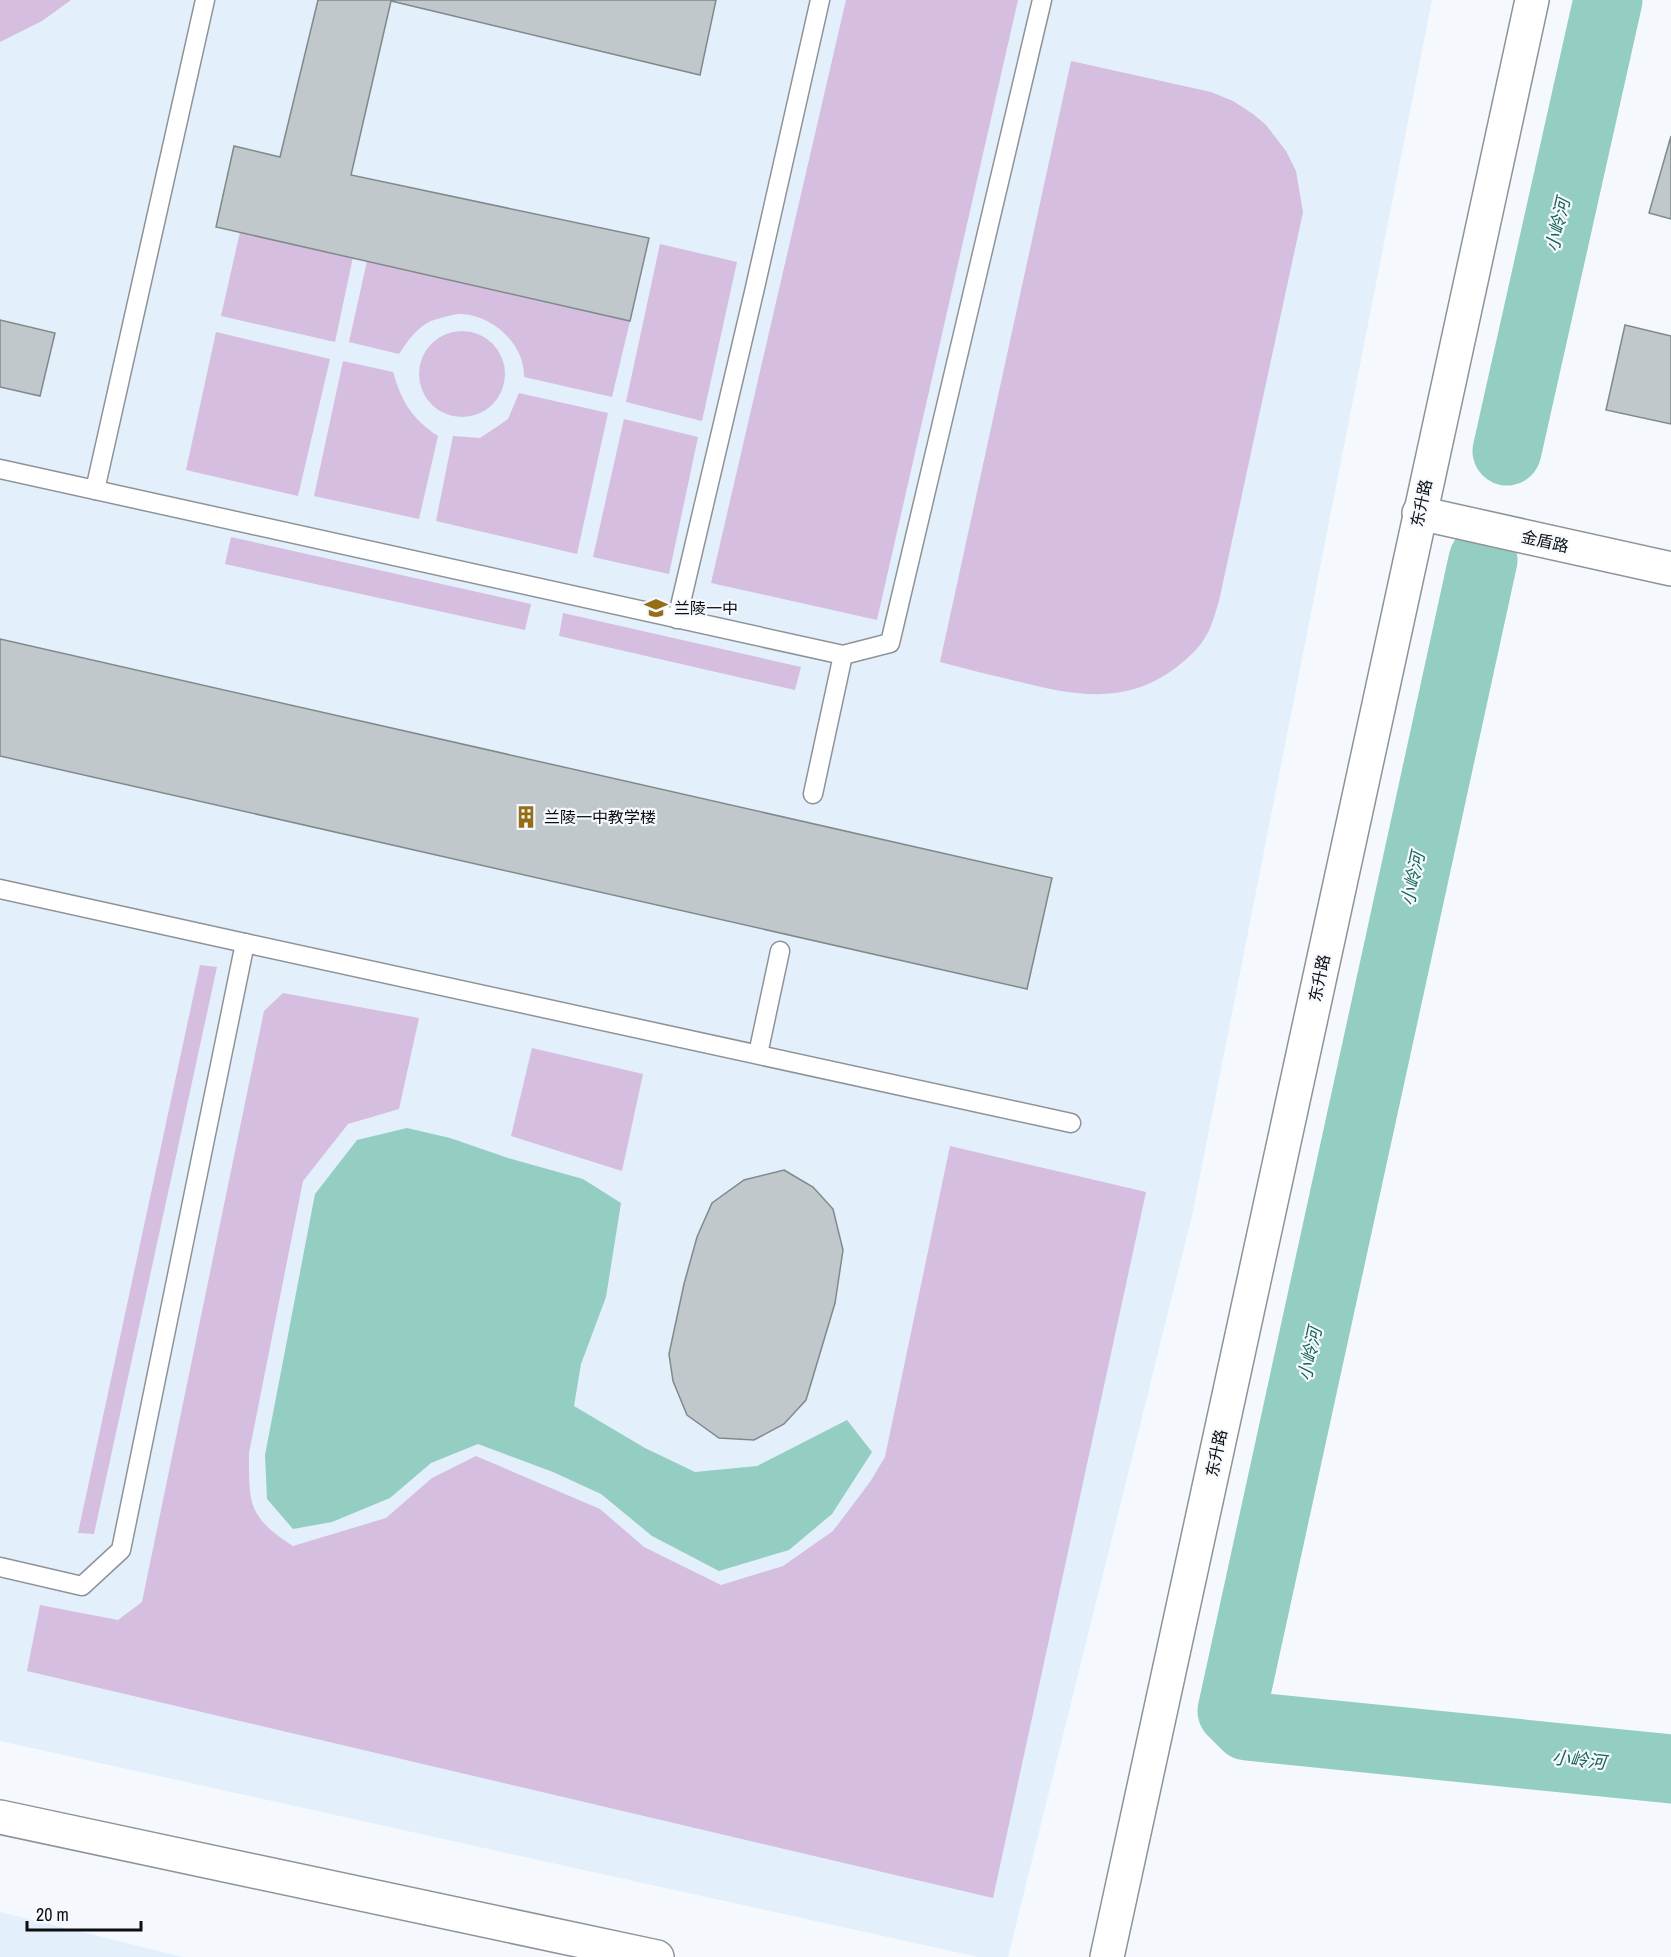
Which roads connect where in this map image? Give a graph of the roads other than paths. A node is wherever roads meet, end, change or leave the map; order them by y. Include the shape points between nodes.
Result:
1 (205, 0) edge
2 (820, 0) edge
3 (1042, 0) edge
4 (1532, 0) edge
5 (0, 469) edge
6 (95, 490) junction
7 (1419, 513) junction
8 (1671, 569) edge
9 (677, 619) junction
10 (843, 655) junction
11 (813, 794) dead end
12 (0, 889) edge
13 (245, 944) junction
14 (780, 951) dead end
15 (758, 1054) junction
16 (1071, 1123) dead end
17 (0, 1567) edge
18 (0, 1817) edge
19 (657, 1957) edge
20 (1107, 1957) edge

1 - 6 lane
2 - 9 lane
3 - 10 lane via 890,643
4 - 7 street, 东升路
5 - 6 lane
6 - 9 lane
7 - 8 street, 金盾路
7 - 20 street, 东升路
9 - 10 lane
10 - 11 lane
12 - 13 lane
13 - 15 lane
13 - 17 lane via 121,1550 82,1586
14 - 15 lane
15 - 16 lane
18 - 19 street

